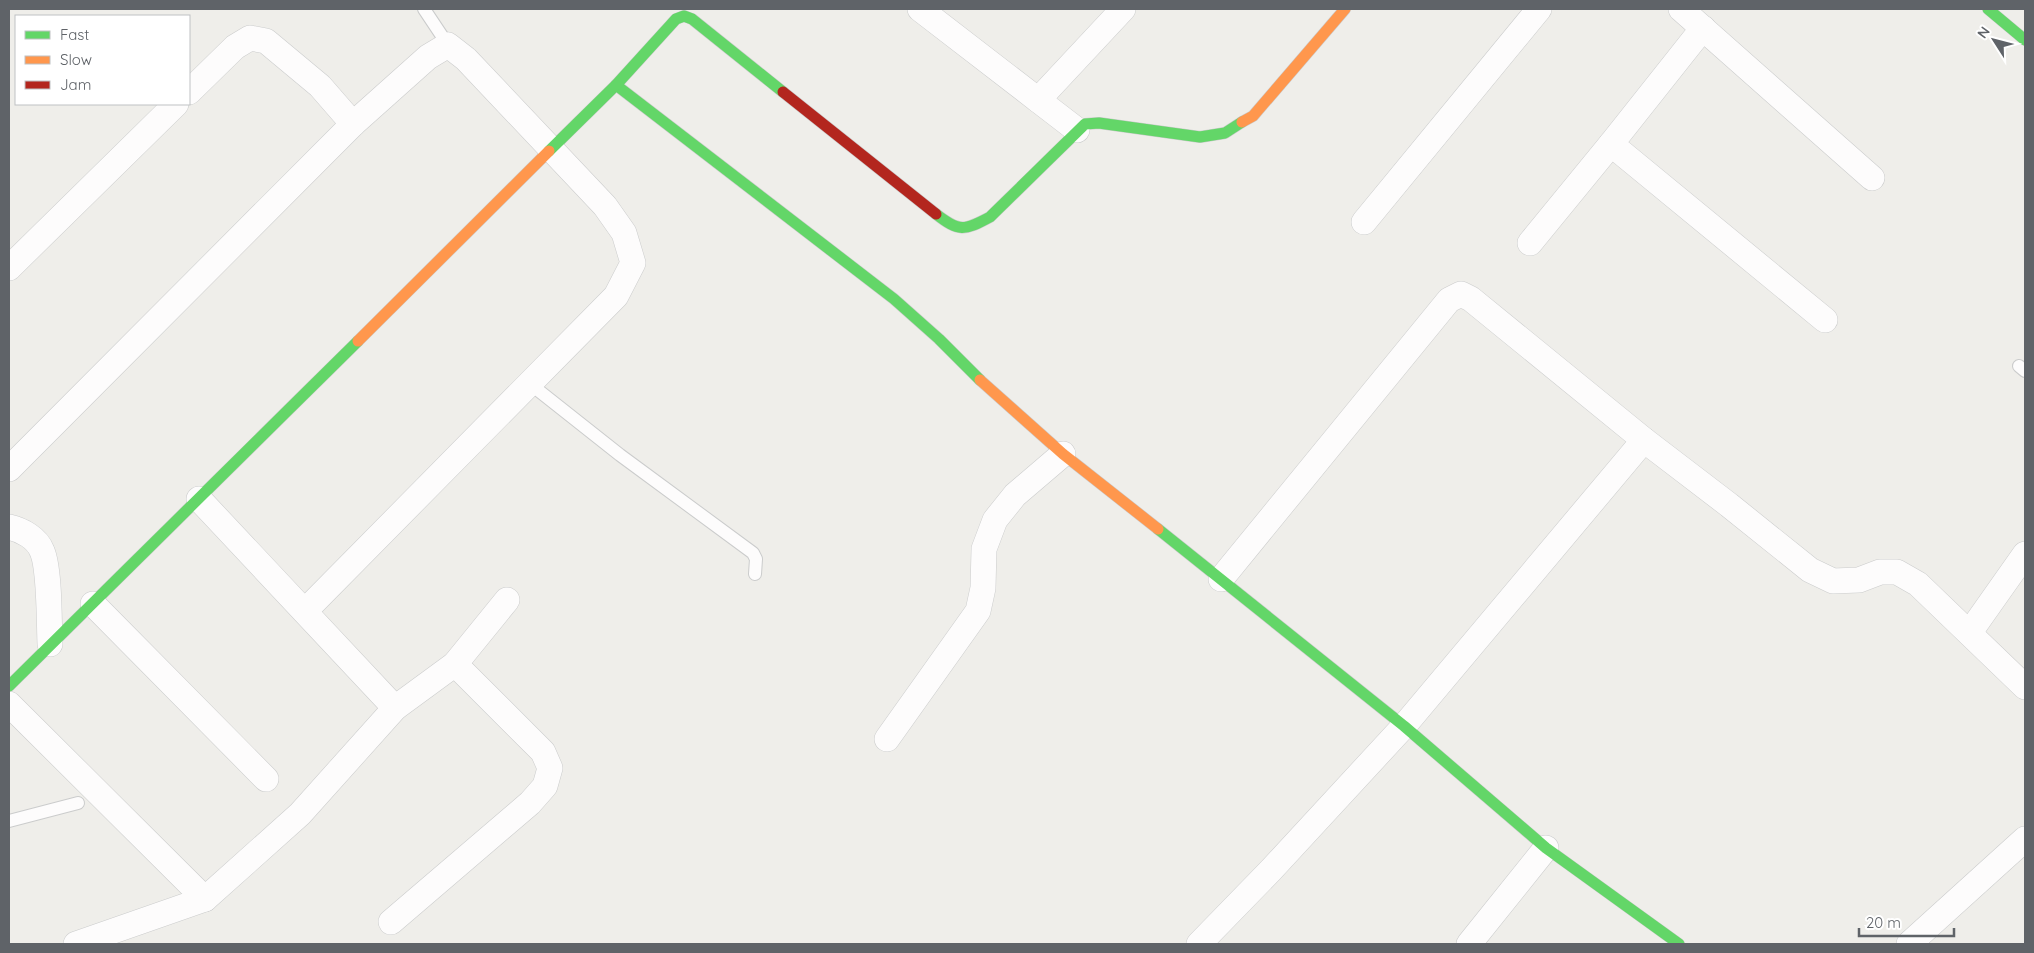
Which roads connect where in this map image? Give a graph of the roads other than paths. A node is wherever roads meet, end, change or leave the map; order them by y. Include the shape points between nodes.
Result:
1 (424, 9) edge
2 (920, 9) edge
3 (1123, 9) edge
4 (1345, 9) edge
5 (1539, 9) edge
6 (1681, 9) edge
7 (1988, 9) edge
8 (1703, 28) junction
9 (2025, 40) edge
10 (448, 45) junction
11 (616, 85) junction
12 (190, 91) edge
13 (1038, 100) junction
14 (175, 105) edge
15 (353, 124) junction
16 (1077, 130) junction
17 (1611, 144) junction
18 (550, 150) junction
19 (1872, 178) dead end
20 (1364, 222) dead end
21 (1530, 243) dead end
22 (9, 268) edge
23 (1825, 320) dead end
24 (529, 383) junction
25 (1644, 440) junction
26 (1063, 454) junction
27 (9, 469) edge
28 (199, 499) junction
29 (9, 527) edge
30 (2025, 554) edge
31 (755, 574) dead end
32 (1221, 580) junction
33 (507, 600) dead end
34 (93, 604) junction
35 (305, 611) junction
36 (1970, 632) junction
37 (50, 644) junction
38 (454, 664) junction
39 (9, 686) edge
40 (2025, 687) edge
41 (9, 704) edge
42 (395, 708) junction
43 (1404, 726) junction
44 (887, 739) dead end
45 (266, 779) dead end
46 (78, 803) dead end
47 (9, 821) edge
48 (2025, 839) edge
49 (1546, 848) junction
50 (205, 899) junction
51 (391, 922) dead end
52 (76, 944) edge
53 (1199, 944) edge
54 (1469, 944) edge
55 (1679, 944) edge
56 (1909, 944) edge

1 - 10 lane
2 - 13 street
3 - 13 street
4 - 16 street via 1252,116 1225,133 1200,137 1099,123 1085,124
5 - 20 street
6 - 8 street
7 - 9 street
8 - 17 street
8 - 19 street
10 - 15 street via 428,57
10 - 18 street via 466,58
11 - 16 street via 676,19 684,16 692,19 953,227 962,228 990,217
11 - 18 street
11 - 26 street via 894,299
12 - 15 street via 235,46 250,38 266,41 320,86
13 - 16 street
14 - 22 street
15 - 27 street
17 - 21 street
17 - 23 street
18 - 24 street via 605,206 624,233 633,263 616,296
18 - 28 street
24 - 31 lane via 753,553
24 - 35 street
25 - 32 street via 1471,299 1456,295
25 - 36 street via 1810,570 1833,581 1859,580 1880,572 1898,572 1918,584
25 - 43 street
26 - 32 street
26 - 44 street via 1015,495 995,520 984,548 983,588 978,611
28 - 34 street
28 - 35 street
29 - 37 street via 30,535 42,551
30 - 36 street
32 - 43 street
33 - 38 street
34 - 37 street
34 - 45 street
35 - 42 street
36 - 40 street
37 - 39 street
38 - 42 street
38 - 51 street via 543,752 550,768 546,786
41 - 50 street
42 - 50 street via 300,814
43 - 49 street
43 - 53 street
46 - 47 lane
48 - 56 street
49 - 54 street
49 - 55 street
50 - 52 street

